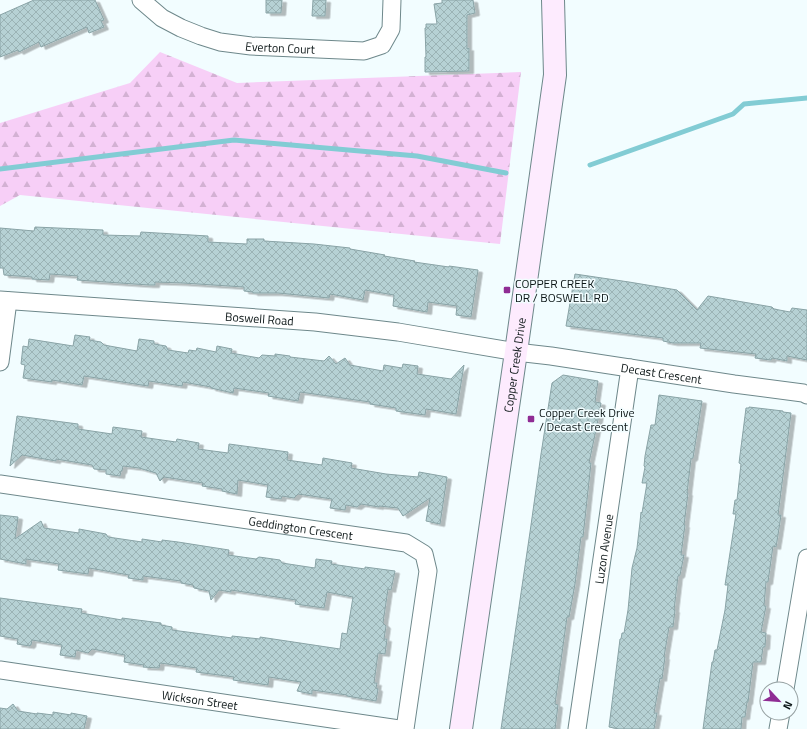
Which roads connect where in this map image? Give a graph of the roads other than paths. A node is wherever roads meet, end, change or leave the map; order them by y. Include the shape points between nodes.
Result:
1 (141, 0) edge
2 (392, 0) edge
3 (553, 0) edge
4 (4, 301) edge
5 (516, 352) junction
6 (0, 362) edge
7 (630, 368) junction
8 (807, 395) edge
9 (0, 484) edge
10 (807, 558) edge
11 (0, 670) edge
12 (786, 681) edge
13 (399, 729) edge
14 (405, 729) edge
15 (461, 729) edge
16 (577, 729) edge

1 - 2 street, Everton Court via 162,18 220,42 251,46 364,51 382,45 391,29
3 - 5 street, Copper Creek Drive via 555,75
4 - 5 street, Boswell Road via 315,322 398,332
4 - 6 street
5 - 7 street, Decast Crescent
5 - 15 street, Copper Creek Drive
7 - 8 street, Decast Crescent
7 - 16 street, Luzon Avenue
9 - 14 street, Geddington Crescent via 406,543 424,554 428,571
10 - 12 street
11 - 13 street, Wickson Street

